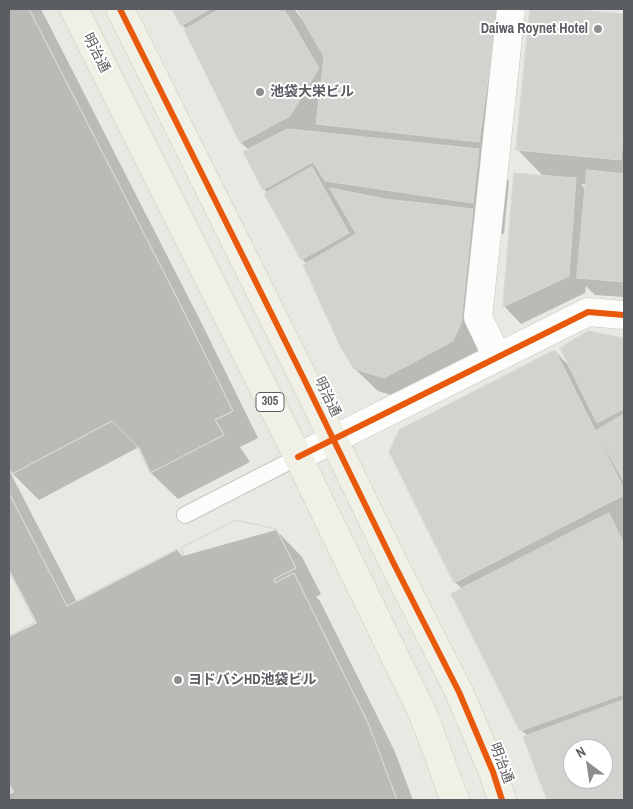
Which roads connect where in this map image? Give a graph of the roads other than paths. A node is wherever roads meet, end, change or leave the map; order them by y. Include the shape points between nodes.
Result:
1 (74, 9) edge
2 (120, 9) edge
3 (511, 9) edge
4 (624, 315) edge
5 (498, 357) junction
6 (334, 440) junction
7 (298, 457) junction
8 (185, 515) dead end
9 (455, 800) edge
10 (502, 800) edge

1 - 7 main road, 明治通 / 305
2 - 6 main road, 明治通
3 - 5 street via 478,316
4 - 5 street via 588,312
5 - 6 street
6 - 7 street
6 - 10 main road, 明治通 via 459,692
7 - 8 lane
7 - 9 main road, 明治通 / 305 via 424,714

